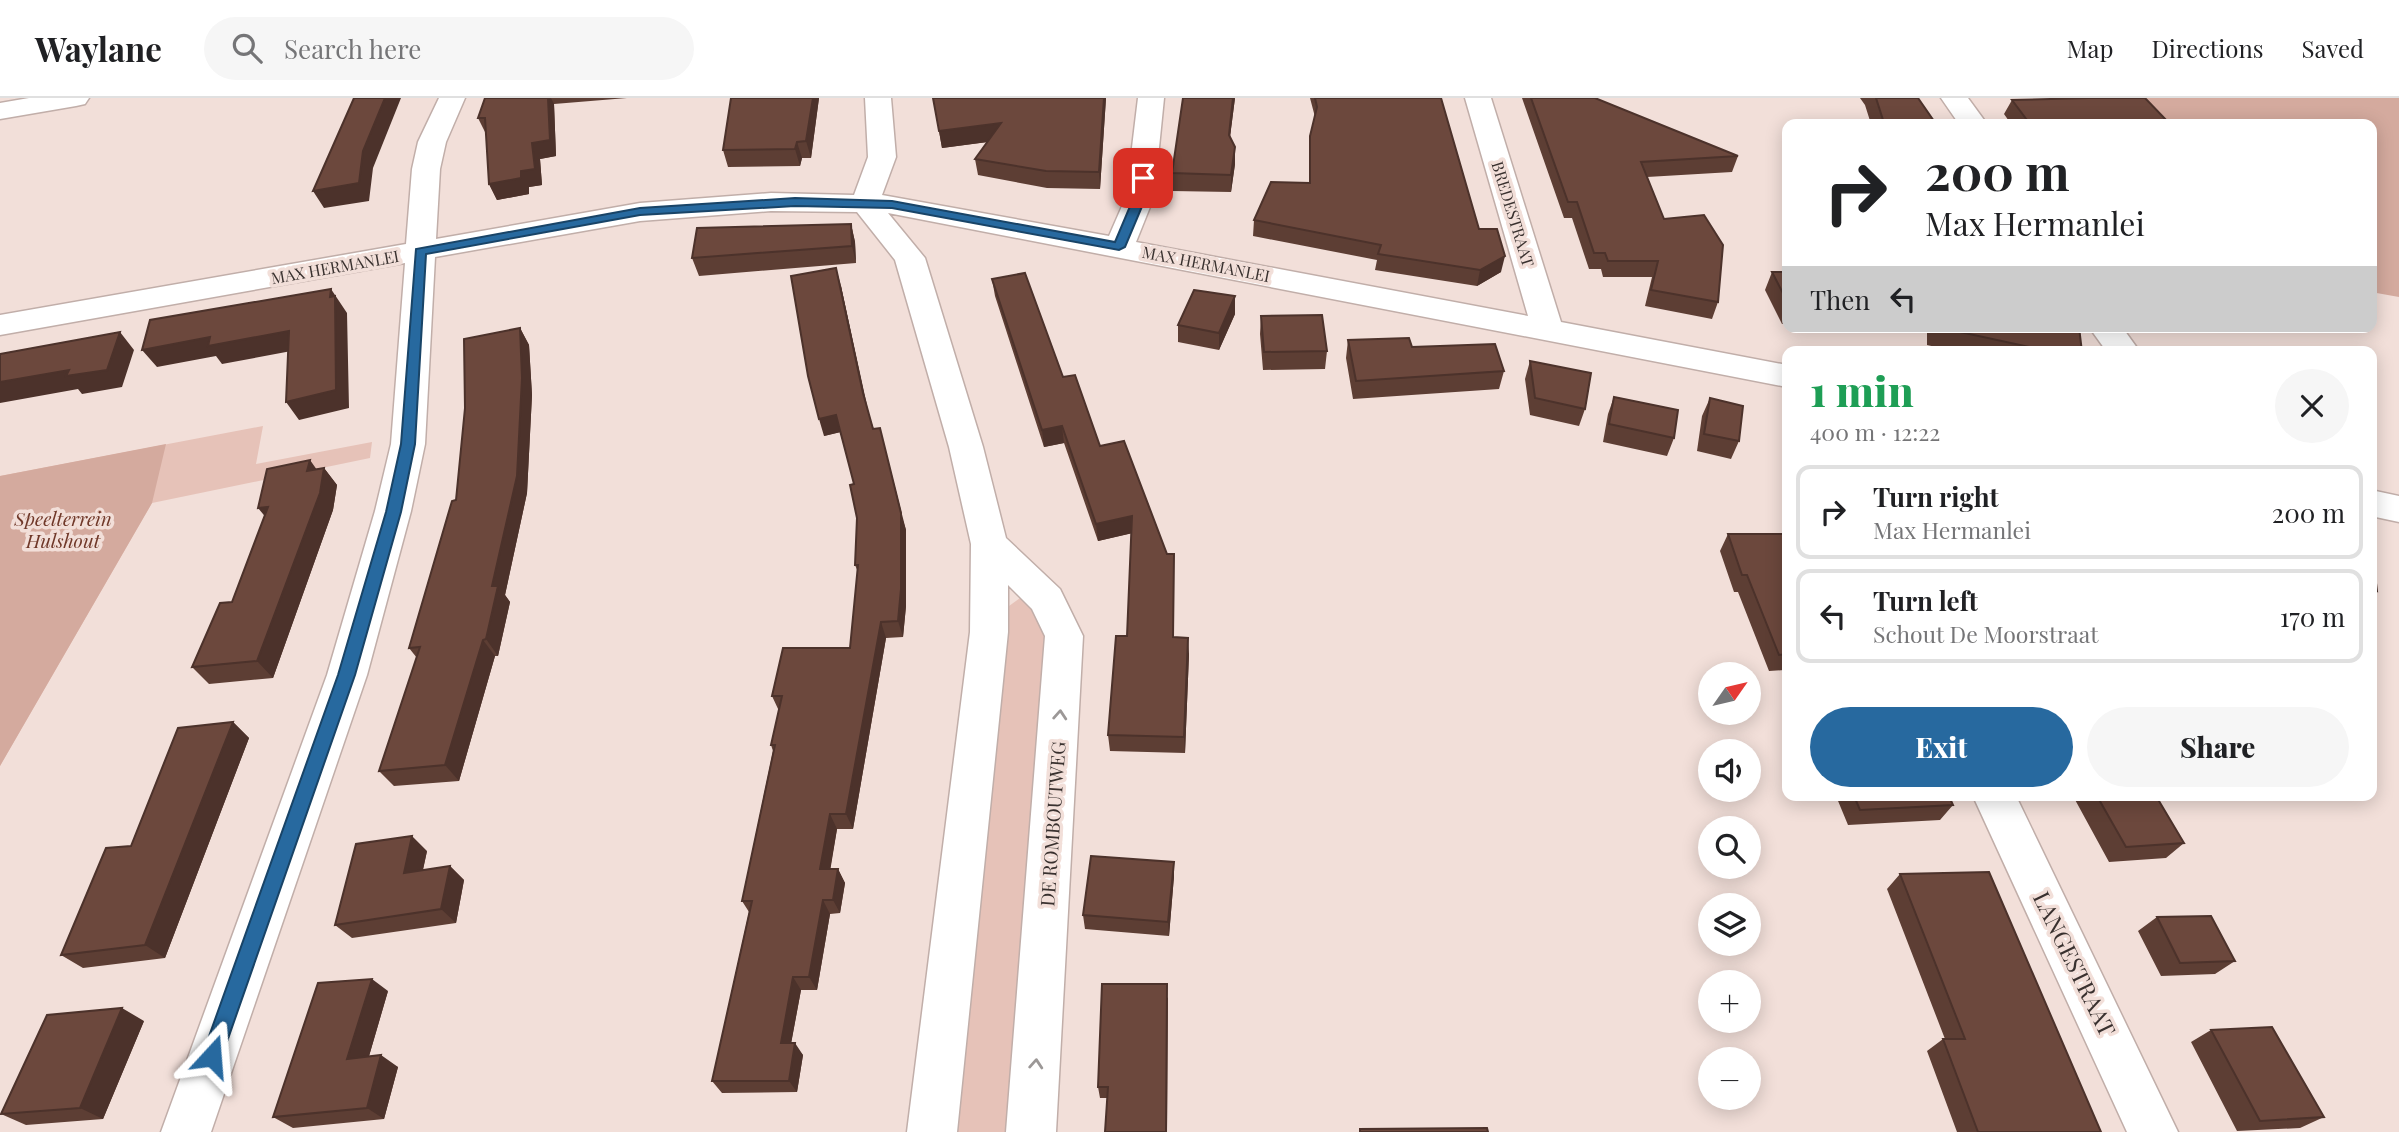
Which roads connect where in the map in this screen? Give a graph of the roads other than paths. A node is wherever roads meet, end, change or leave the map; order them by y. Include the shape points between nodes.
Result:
1 (76, 98) edge
2 (452, 98) edge
3 (878, 98) edge
4 (1151, 98) edge
5 (1478, 98) edge
6 (1954, 98) edge
7 (0, 111) edge
8 (1969, 119) edge
9 (882, 157) junction
10 (865, 203) junction
11 (924, 210) junction
12 (1119, 247) junction
13 (420, 252) junction
14 (910, 258) junction
15 (0, 325) edge
16 (1548, 330) junction
17 (1782, 375) edge
18 (2377, 504) edge
19 (2399, 509) edge
20 (989, 544) junction
21 (1996, 801) edge
22 (186, 1132) edge
23 (932, 1132) edge
24 (1031, 1132) edge
25 (2153, 1132) edge

1 - 7 street
2 - 13 street via 432,142 426,169
3 - 9 street
4 - 12 street via 1140,197
5 - 16 street, BREDESTRAAT
6 - 8 street
9 - 10 street
9 - 11 street
10 - 11 street, MAX HERMANLEI
10 - 13 street, MAX HERMANLEI via 771,202 640,212
10 - 14 street
11 - 12 street, MAX HERMANLEI
11 - 14 street
12 - 16 street, MAX HERMANLEI
13 - 15 street, MAX HERMANLEI
13 - 22 street via 408,444 393,512 346,675
14 - 20 street via 966,447
16 - 17 street, MAX HERMANLEI
18 - 19 street
20 - 23 street via 989,632
24 -> 20 street, DE ROMBOUTWEG via 1064,636 1048,600
21 - 25 street, LANGESTRAAT

